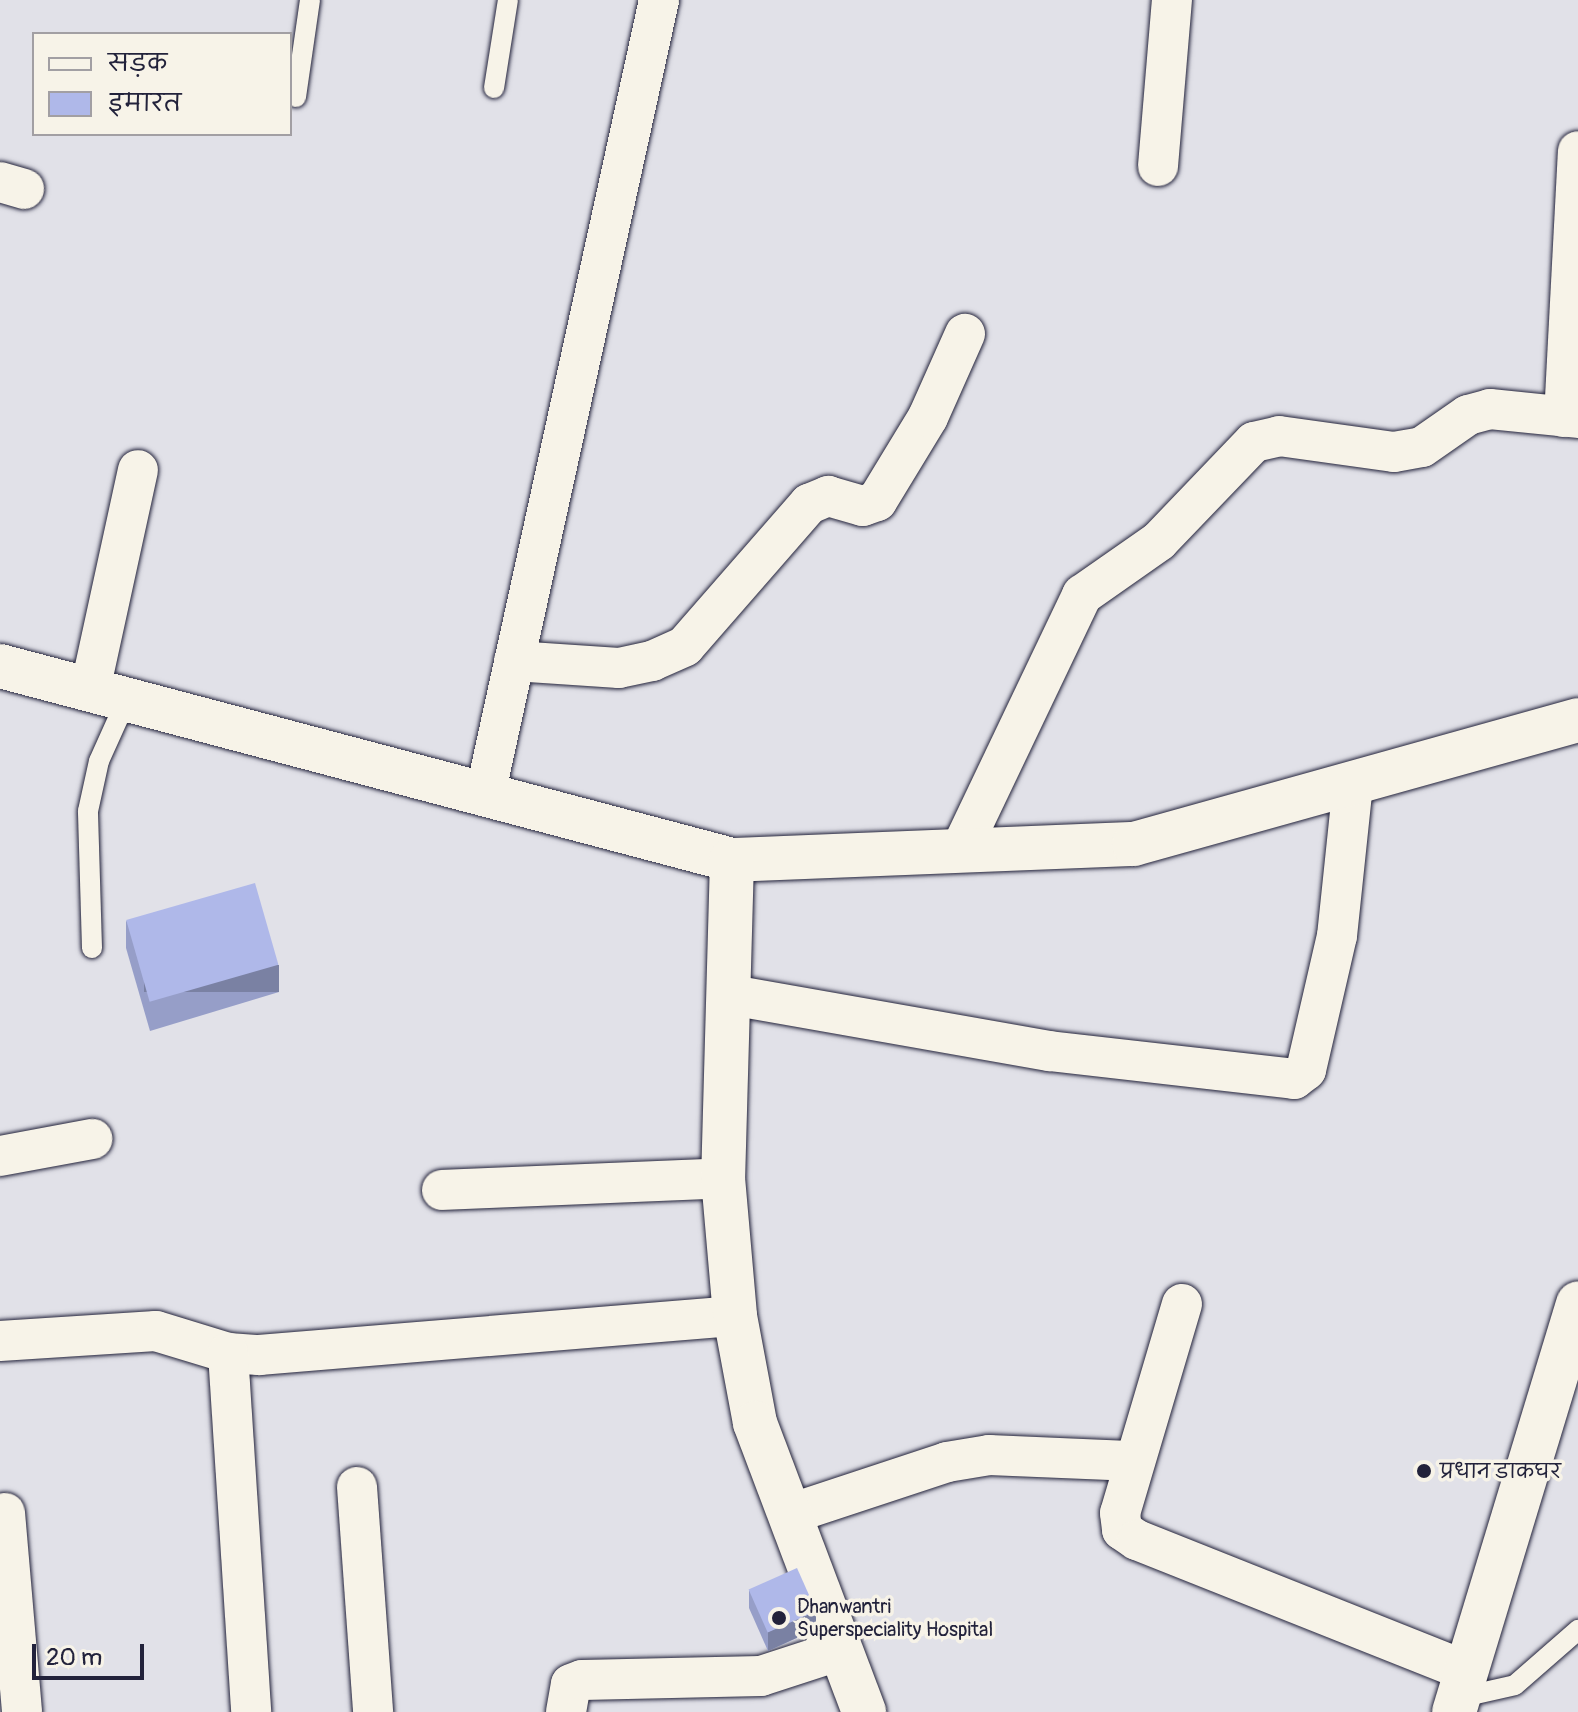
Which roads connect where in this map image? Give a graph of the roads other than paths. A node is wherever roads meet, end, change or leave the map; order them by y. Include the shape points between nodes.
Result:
1 (310, 0) edge
2 (508, 0) edge
3 (659, 0) edge
4 (1172, 0) edge
5 (494, 88) dead end
6 (296, 97) dead end
7 (1578, 151) edge
8 (1578, 165) edge
9 (1158, 166) dead end
10 (965, 334) dead end
11 (1571, 418) edge
12 (138, 470) dead end
13 (514, 661) junction
14 (0, 666) edge
15 (108, 695) junction
16 (1578, 720) edge
17 (1353, 783) junction
18 (485, 795) junction
19 (960, 851) junction
20 (732, 860) junction
21 (92, 948) dead end
22 (731, 995) junction
23 (92, 1139) dead end
24 (0, 1156) edge
25 (723, 1178) junction
26 (442, 1190) dead end
27 (1578, 1303) edge
28 (1182, 1304) dead end
29 (735, 1316) junction
30 (0, 1341) edge
31 (228, 1353) junction
32 (1135, 1461) junction
33 (357, 1487) dead end
34 (5, 1513) dead end
35 (790, 1514) junction
36 (1578, 1630) edge
37 (841, 1650) junction
38 (1460, 1694) edge
39 (22, 1712) edge
40 (251, 1712) edge
41 (373, 1712) edge
42 (566, 1712) edge
43 (864, 1712) edge

1 - 6 lane
2 - 5 lane
3 - 13 street
4 - 9 street
7 - 8 street
8 - 11 street
10 - 13 street via 928,417 877,501 863,506 828,496 809,504 685,646 619,668
11 - 19 street via 1490,409 1468,415 1422,447 1394,452 1279,436 1254,442 1159,541 1082,595
12 - 15 street
13 - 18 street
14 - 15 street
15 - 18 street
15 - 21 lane via 88,811
16 - 17 street
17 - 19 street via 1134,844
17 - 22 street via 1337,936 1306,1070 1294,1079 1049,1051
18 - 20 street
19 - 20 street
20 - 22 street
22 - 25 street
23 - 24 street
25 - 26 street
25 - 29 street
27 - 38 street
28 - 32 street
29 - 31 street via 259,1355
29 - 35 street via 755,1423
30 - 31 street via 156,1331
31 - 40 street
32 - 35 street via 989,1455 947,1462
32 - 38 street via 1120,1513 1122,1530
33 - 41 street
34 - 39 street
35 - 37 street
36 - 38 lane via 1515,1685
37 - 42 street via 761,1676 582,1680 571,1684
37 - 43 street

